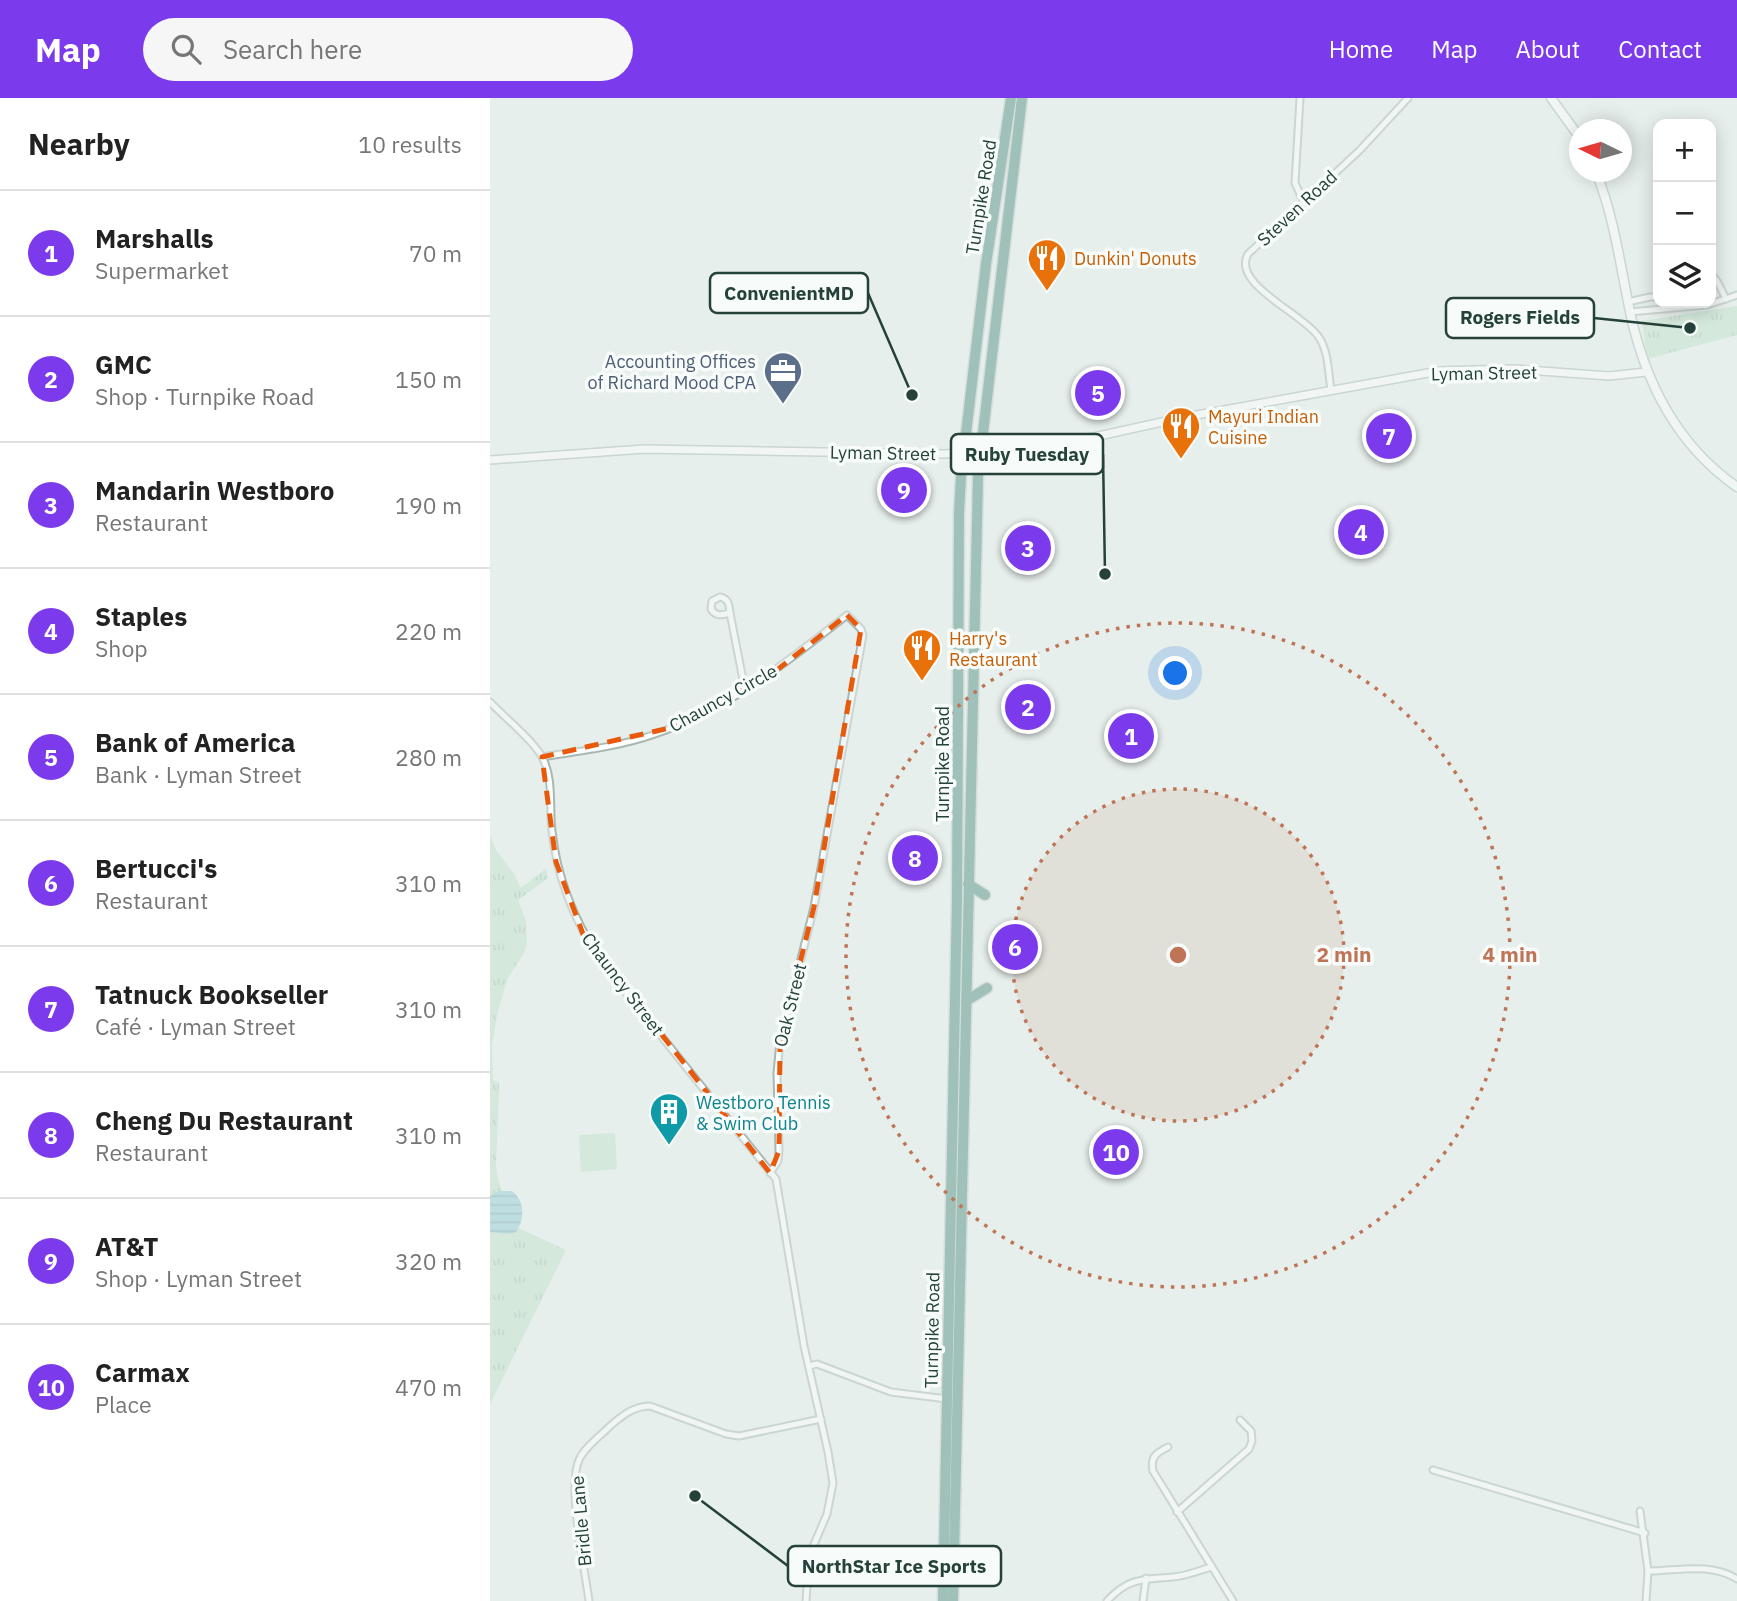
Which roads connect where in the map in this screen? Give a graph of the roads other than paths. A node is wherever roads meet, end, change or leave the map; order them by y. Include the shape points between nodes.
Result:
1 (1011, 98) edge
2 (1022, 98) edge
3 (1300, 98) edge
4 (1408, 98) edge
5 (1551, 98) edge
6 (1569, 123) edge
7 (1599, 182) edge
8 (1304, 202) junction
9 (1716, 280) edge
10 (1653, 294) edge
11 (1737, 295) edge
12 (1650, 297) joint
13 (1726, 299) junction
14 (1628, 302) junction
15 (1716, 302) edge
16 (1665, 308) edge
17 (1630, 312) junction
18 (1646, 372) junction
19 (1331, 390) junction
20 (981, 453) junction
21 (964, 454) junction
22 (490, 460) edge
23 (1737, 486) edge
24 (730, 613) dead end
25 (847, 615) joint
26 (745, 690) junction
27 (490, 702) edge
28 (542, 757) junction
29 (968, 884) junction
30 (985, 895) dead end
31 (987, 988) dead end
32 (966, 1001) junction
33 (770, 1173) junction
34 (809, 1366) junction
35 (947, 1399) junction
36 (821, 1419) junction
37 (1240, 1420) dead end
38 (1168, 1447) dead end
39 (1433, 1470) dead end
40 (1640, 1511) dead end
41 (1177, 1512) junction
42 (1645, 1533) junction
43 (1211, 1567) junction
44 (1648, 1571) junction
45 (1146, 1578) junction
46 (1737, 1579) edge
47 (589, 1601) edge
48 (806, 1601) edge
49 (943, 1601) edge
50 (953, 1601) edge
51 (1107, 1601) edge
52 (1143, 1601) edge
53 (1233, 1601) edge
54 (1646, 1601) edge

1 - 21 highway, Turnpike Road
2 - 20 highway, Turnpike Road
3 - 8 street via 1295,183
4 - 8 street, Steven Road
5 - 6 main road
7 - 14 main road via 1614,225
8 - 19 street, Steven Road via 1248,254 1244,265 1252,283 1315,332 1326,356
9 - 13 street
10 - 12 street
11 - 13 street
12 - 14 street
13 - 15 street
14 - 17 main road
16 - 17 street
17 - 18 main road
18 - 19 street, Lyman Street via 1609,376 1514,369 1439,371
18 - 23 main road via 1688,443
19 - 20 street, Lyman Street via 1070,442
20 - 21 street, Lyman Street
20 - 29 highway, Turnpike Road
21 - 22 street, Lyman Street via 644,449
21 - 35 highway, Turnpike Road via 958,568
24 - 26 street
25 - 26 street, Chauncy Circle
25 - 33 street, Oak Street via 863,635 814,907 782,1027 777,1073 778,1161
26 - 28 street, Chauncy Circle via 650,736
27 - 28 street
28 - 33 street, Chauncy Street via 556,862 583,934
29 - 30 highway
29 - 32 highway, Turnpike Road
31 - 32 highway
32 - 50 highway, Turnpike Road
33 - 34 street via 780,1193
34 - 35 street via 817,1364 891,1392
34 - 36 street
35 - 49 highway, Turnpike Road
36 - 47 street, Bridle Lane via 747,1436 650,1406 618,1419 582,1454 576,1469 576,1508
36 - 48 street via 833,1483 827,1514 808,1556
37 - 41 street via 1252,1434 1249,1449
38 - 41 street via 1155,1454 1152,1465
39 - 42 street
40 - 42 street
41 - 43 street
42 - 44 street
43 - 45 street via 1180,1576
43 - 53 street
44 - 46 street via 1712,1569
44 - 54 street
45 - 51 street via 1125,1585
45 - 52 street

